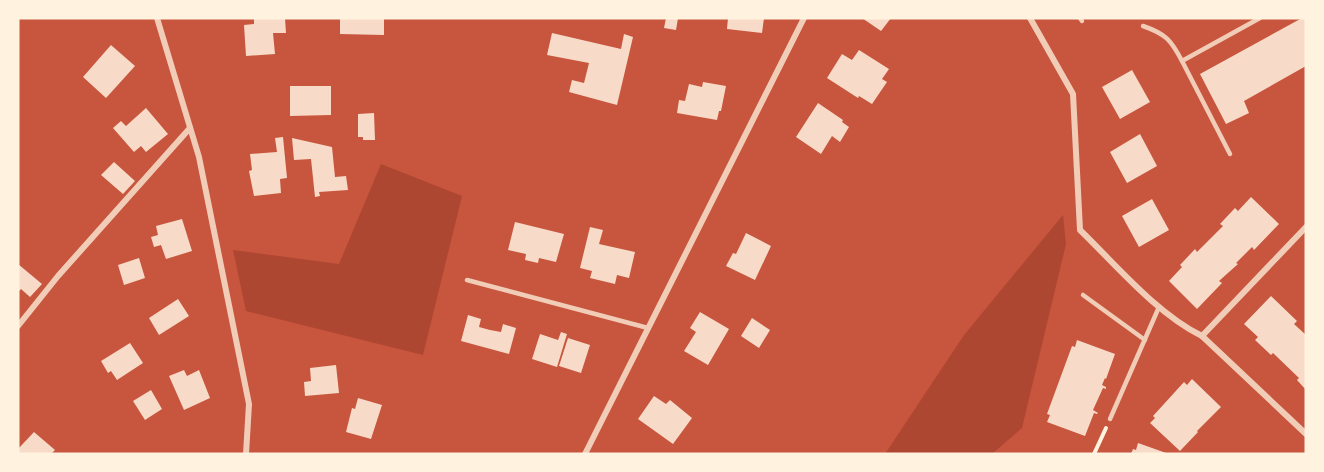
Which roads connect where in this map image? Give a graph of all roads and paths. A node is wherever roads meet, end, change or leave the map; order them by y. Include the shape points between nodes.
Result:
1 (157, 18) edge
2 (804, 18) edge
3 (1030, 18) edge
4 (1260, 18) edge
5 (1143, 26) dead end
6 (1182, 61) junction
7 (190, 128) junction
8 (1230, 154) dead end
9 (1306, 227) edge
10 (467, 280) dead end
11 (1083, 295) dead end
12 (1159, 307) junction
13 (18, 326) edge
14 (648, 328) junction
15 (1202, 336) junction
16 (1145, 340) junction
17 (1110, 419) joint
18 (1306, 434) edge
19 (246, 454) edge
20 (585, 454) edge
21 (1094, 454) edge

1 - 7 street
2 - 14 street
3 - 12 street via 1073,94 1080,231
4 - 6 lane
5 - 6 lane via 1172,42
6 - 8 lane
7 - 13 street
7 - 19 street via 249,404
9 - 15 street
10 - 14 lane
11 - 16 lane
12 - 15 street
12 - 16 lane
14 - 20 street
15 - 18 street
16 - 17 lane
17 - 21 path

